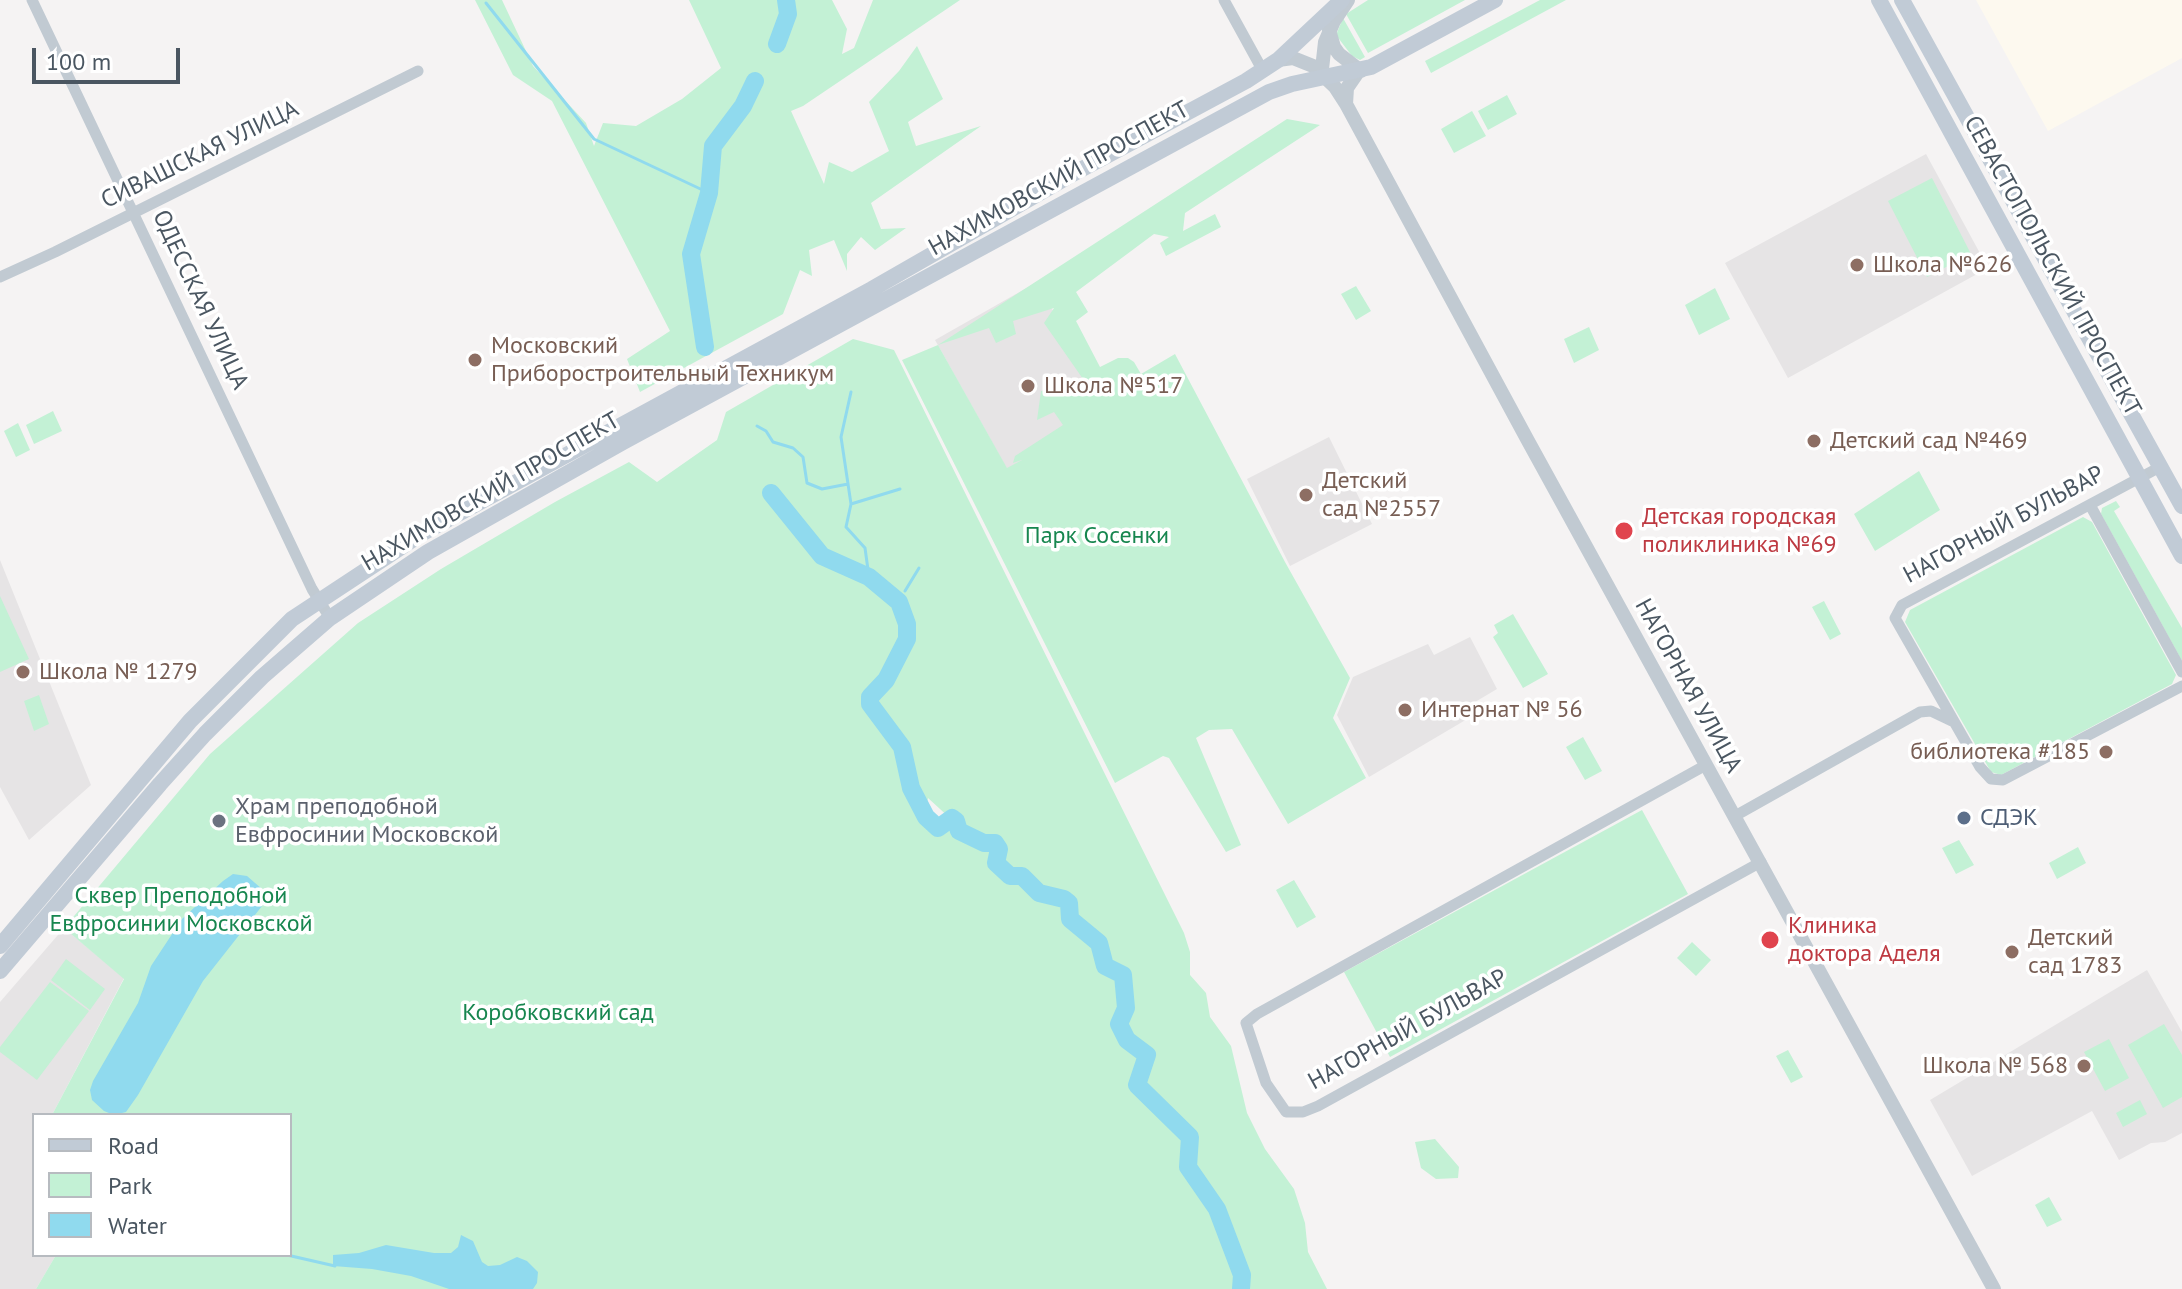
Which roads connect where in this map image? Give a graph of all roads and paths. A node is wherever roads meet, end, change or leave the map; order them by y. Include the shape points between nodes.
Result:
1 (32, 0) edge
2 (1224, 0) edge
3 (1342, 0) edge
4 (1348, 0) edge
5 (1495, 0) edge
6 (1879, 0) edge
7 (1902, 0) edge
8 (1329, 30) junction
9 (1278, 60) junction
10 (418, 71) dead end
11 (1263, 71) junction
12 (1360, 71) junction
13 (1325, 76) junction
14 (1284, 87) junction
15 (1346, 104) junction
16 (135, 213) junction
17 (0, 277) edge
18 (2160, 467) junction
19 (2140, 478) junction
20 (2090, 505) junction
21 (2182, 506) edge
22 (2182, 556) edge
23 (319, 600) junction
24 (330, 618) junction
25 (2182, 672) edge
26 (1928, 680) junction
27 (2182, 686) edge
28 (1920, 712) junction
29 (1953, 721) junction
30 (1706, 765) junction
31 (1735, 816) junction
32 (1761, 862) junction
33 (0, 946) edge
34 (0, 971) edge
35 (1994, 1289) edge

1 - 16 street, ОДЕССКАЯ УЛИЦА
2 - 11 street
3 - 9 main road, НАХИМОВСКИЙ ПРОСПЕКТ
4 - 8 street
5 - 12 main road, НАХИМОВСКИЙ ПРОСПЕКТ
6 - 19 main road, СЕВАСТОПОЛЬСКИЙ ПРОСПЕКТ
7 - 18 main road, СЕВАСТОПОЛЬСКИЙ ПРОСПЕКТ
8 - 12 street via 1339,54
8 - 13 street via 1322,54
9 - 11 main road, НАХИМОВСКИЙ ПРОСПЕКТ
9 - 13 street, НАГОРНАЯ УЛИЦА via 1302,60
10 - 16 street, СИВАШСКАЯ УЛИЦА
11 - 23 main road, НАХИМОВСКИЙ ПРОСПЕКТ via 421,534
12 - 13 main road, НАХИМОВСКИЙ ПРОСПЕКТ
12 - 15 street via 1347,88
13 - 14 main road, НАХИМОВСКИЙ ПРОСПЕКТ
13 - 15 street, НАГОРНАЯ УЛИЦА
14 - 15 street via 1323,82
14 - 24 main road, НАХИМОВСКИЙ ПРОСПЕКТ via 623,442 428,552
15 - 30 street, НАГОРНАЯ УЛИЦА
16 - 17 street, СИВАШСКАЯ УЛИЦА
16 - 23 street, ОДЕССКАЯ УЛИЦА
18 - 19 street, НАГОРНЫЙ БУЛЬВАР
18 - 21 main road, СЕВАСТОПОЛЬСКИЙ ПРОСПЕКТ
19 - 20 street, НАГОРНЫЙ БУЛЬВАР
19 - 22 main road, СЕВАСТОПОЛЬСКИЙ ПРОСПЕКТ
20 - 25 street
20 - 26 street, НАГОРНЫЙ БУЛЬВАР via 1902,605 1895,618
23 - 24 street, ОДЕССКАЯ УЛИЦА
23 - 33 main road, НАХИМОВСКИЙ ПРОСПЕКТ via 292,619 199,711
24 - 34 main road, НАХИМОВСКИЙ ПРОСПЕКТ via 205,734
26 - 28 street
26 - 29 street, НАГОРНЫЙ БУЛЬВАР
27 - 29 street, НАГОРНЫЙ БУЛЬВАР via 2003,780 1991,779 1980,767
28 - 29 street
28 - 31 street
30 - 31 street, НАГОРНАЯ УЛИЦА
30 - 32 street, НАГОРНЫЙ БУЛЬВАР via 1257,1014 1246,1023 1266,1083 1286,1112 1318,1106
31 - 32 street, НАГОРНАЯ УЛИЦА
32 - 35 street, НАГОРНАЯ УЛИЦА

